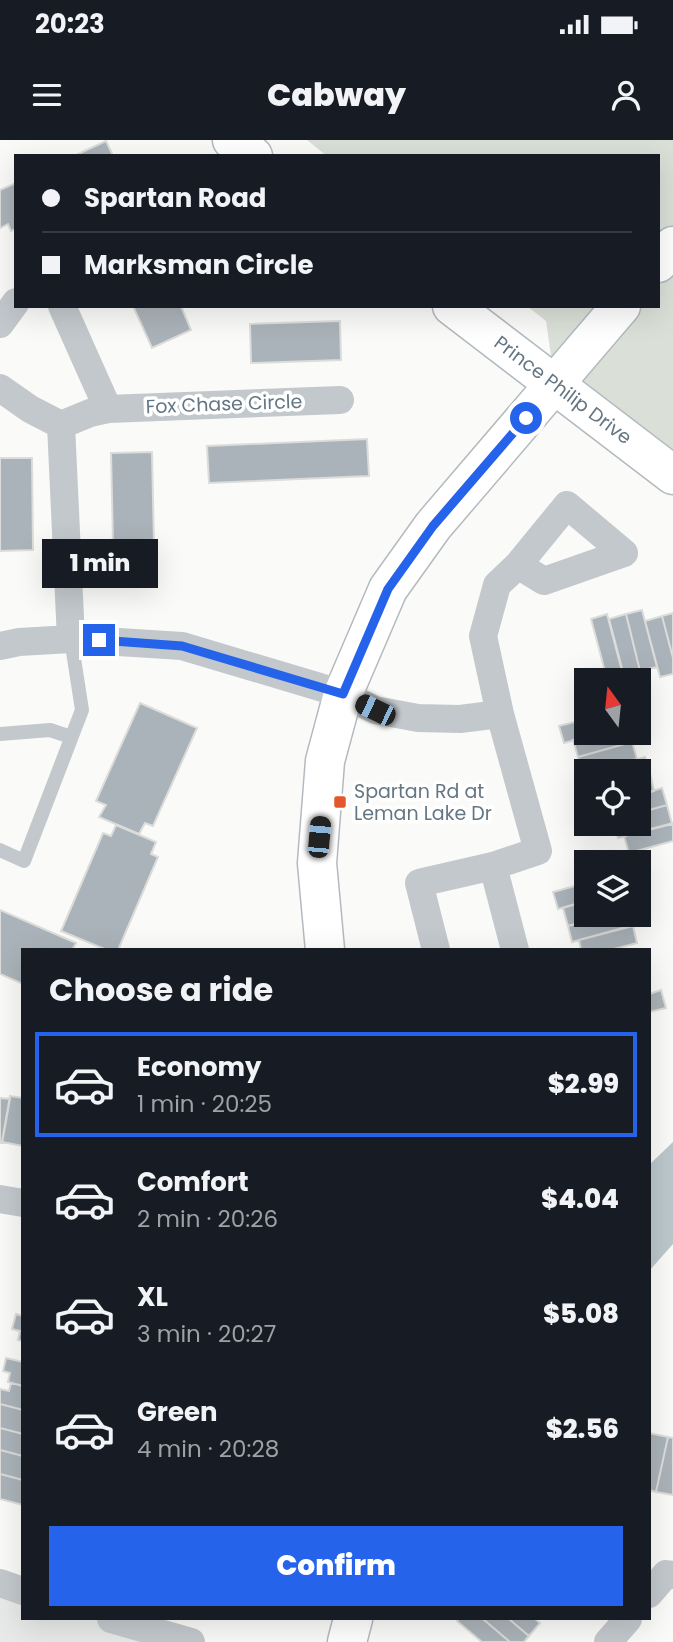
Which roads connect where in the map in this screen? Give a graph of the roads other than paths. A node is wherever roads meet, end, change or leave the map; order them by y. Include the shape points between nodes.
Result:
1 (232, 140) edge
2 (250, 154) edge
3 (673, 246) edge
4 (660, 261) edge
5 (14, 305) edge
6 (63, 308) edge
7 (455, 308) edge
8 (619, 308) edge
9 (0, 324) edge
10 (555, 384) junction
11 (0, 388) edge
12 (340, 400) dead end
13 (108, 409) junction
14 (61, 425) junction
15 (673, 475) edge
16 (518, 565) dead end
17 (71, 639) junction
18 (0, 646) edge
19 (343, 694) junction
20 (500, 714) junction
21 (0, 734) edge
22 (71, 737) junction
23 (0, 850) edge
24 (493, 866) junction
25 (325, 948) edge
26 (435, 948) edge
27 (514, 948) edge
28 (0, 1199) edge
29 (21, 1203) edge
30 (673, 1575) edge
31 (0, 1583) edge
32 (21, 1590) edge
33 (651, 1592) edge
34 (114, 1620) edge
35 (353, 1620) edge
36 (627, 1620) edge
37 (191, 1642) edge
38 (346, 1642) edge
39 (608, 1642) edge

1 - 2 street
3 - 4 street
5 - 9 street
6 - 13 street
7 - 10 street, Prince Philip Drive
8 - 10 street
10 - 15 street, Prince Philip Drive
10 - 19 street via 433,526 388,589
11 - 14 street
12 - 13 street, Fox Chase Circle
13 - 14 street, Fox Chase Circle
14 - 17 street
16 - 20 street via 497,585 483,636
17 - 18 street
17 - 19 street via 182,646
17 - 22 lane via 82,710
19 - 20 street via 375,710 418,718
19 - 25 street via 325,761 317,863
20 - 24 street via 538,851
21 - 22 lane via 50,730
22 - 23 lane via 24,862
24 - 26 street via 419,883
24 - 27 street
28 - 29 street
30 - 33 street via 666,1574
31 - 32 street
34 - 37 street
35 - 38 street
36 - 39 street

